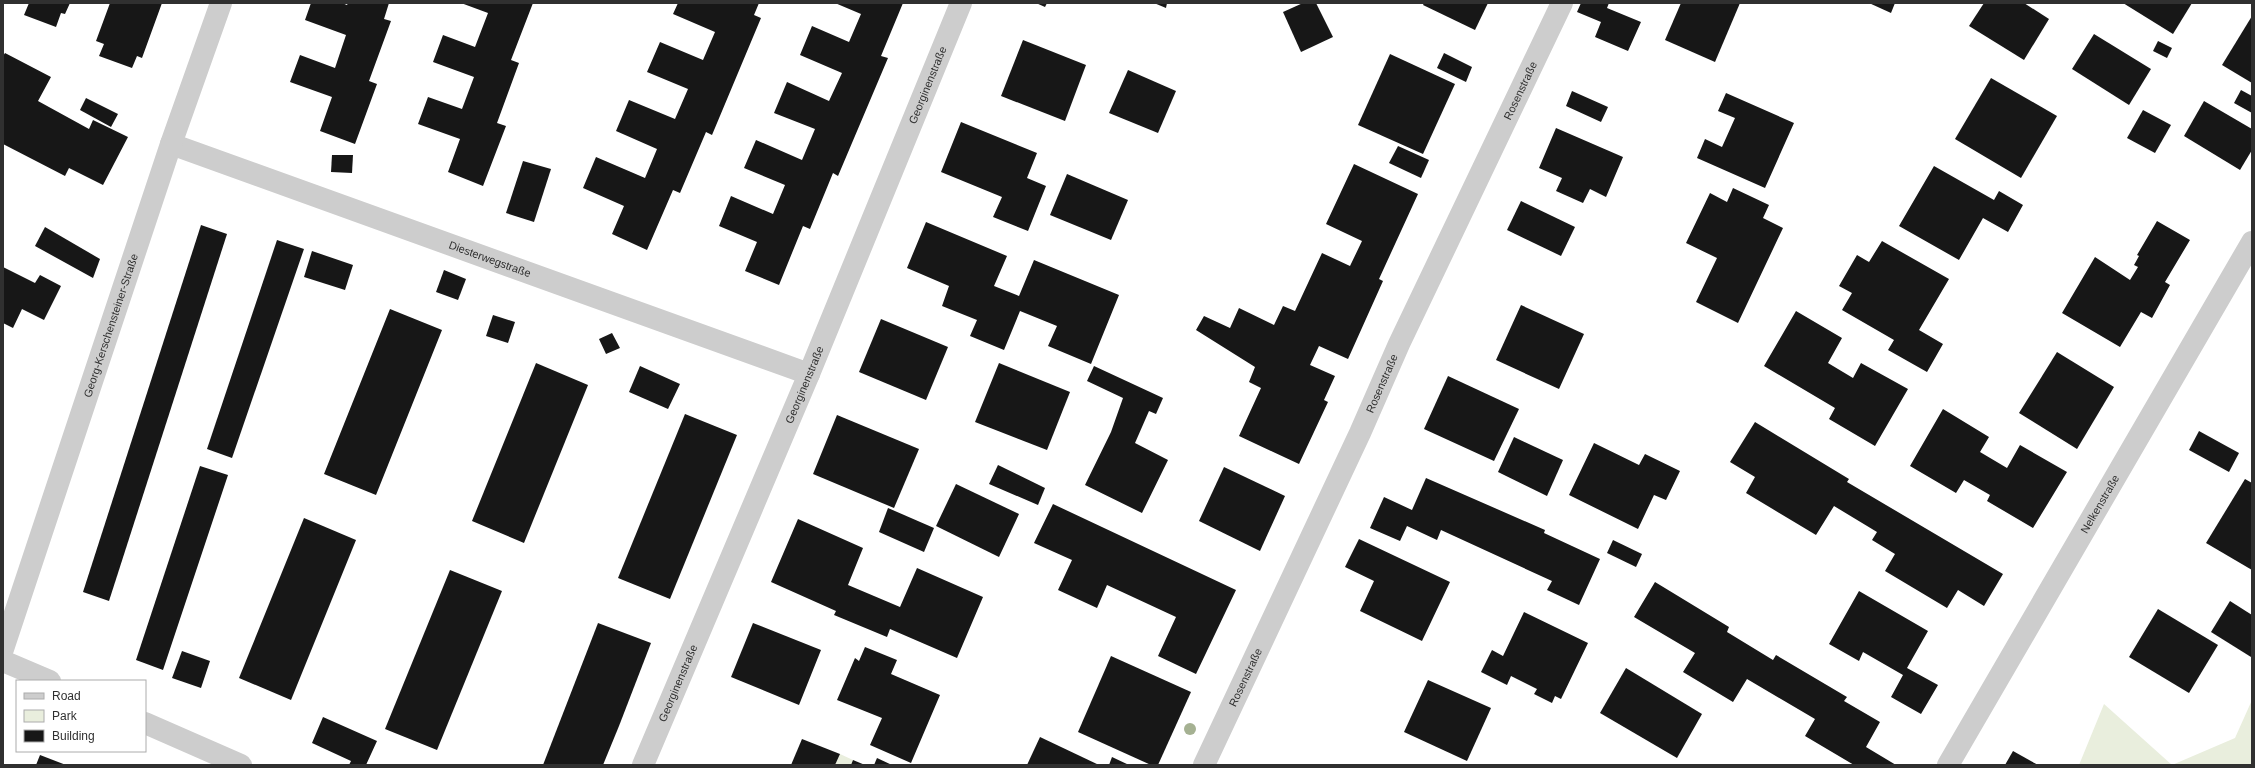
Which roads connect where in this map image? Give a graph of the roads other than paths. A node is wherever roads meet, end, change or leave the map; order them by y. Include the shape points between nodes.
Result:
1 (221, 3) edge
2 (960, 3) edge
3 (1562, 3) edge
4 (171, 144) junction
5 (2252, 242) edge
6 (809, 374) junction
7 (8, 612) edge
8 (3, 649) edge
9 (3, 660) edge
10 (48, 680) edge
11 (146, 723) edge
12 (241, 765) edge
13 (643, 765) edge
14 (1204, 765) edge
15 (1948, 765) edge

1 - 4 street, Georg-Kerschensteiner-Straße
2 - 6 street, Georginenstraße
3 - 14 street, Rosenstraße via 1399,344 1360,433
4 - 6 street, Diesterwegstraße
4 - 7 street, Georg-Kerschensteiner-Straße
5 - 15 street, Nelkenstraße
6 - 13 street, Georginenstraße
7 - 8 street, Georg-Kerschensteiner-Straße
9 - 10 street
11 - 12 street

